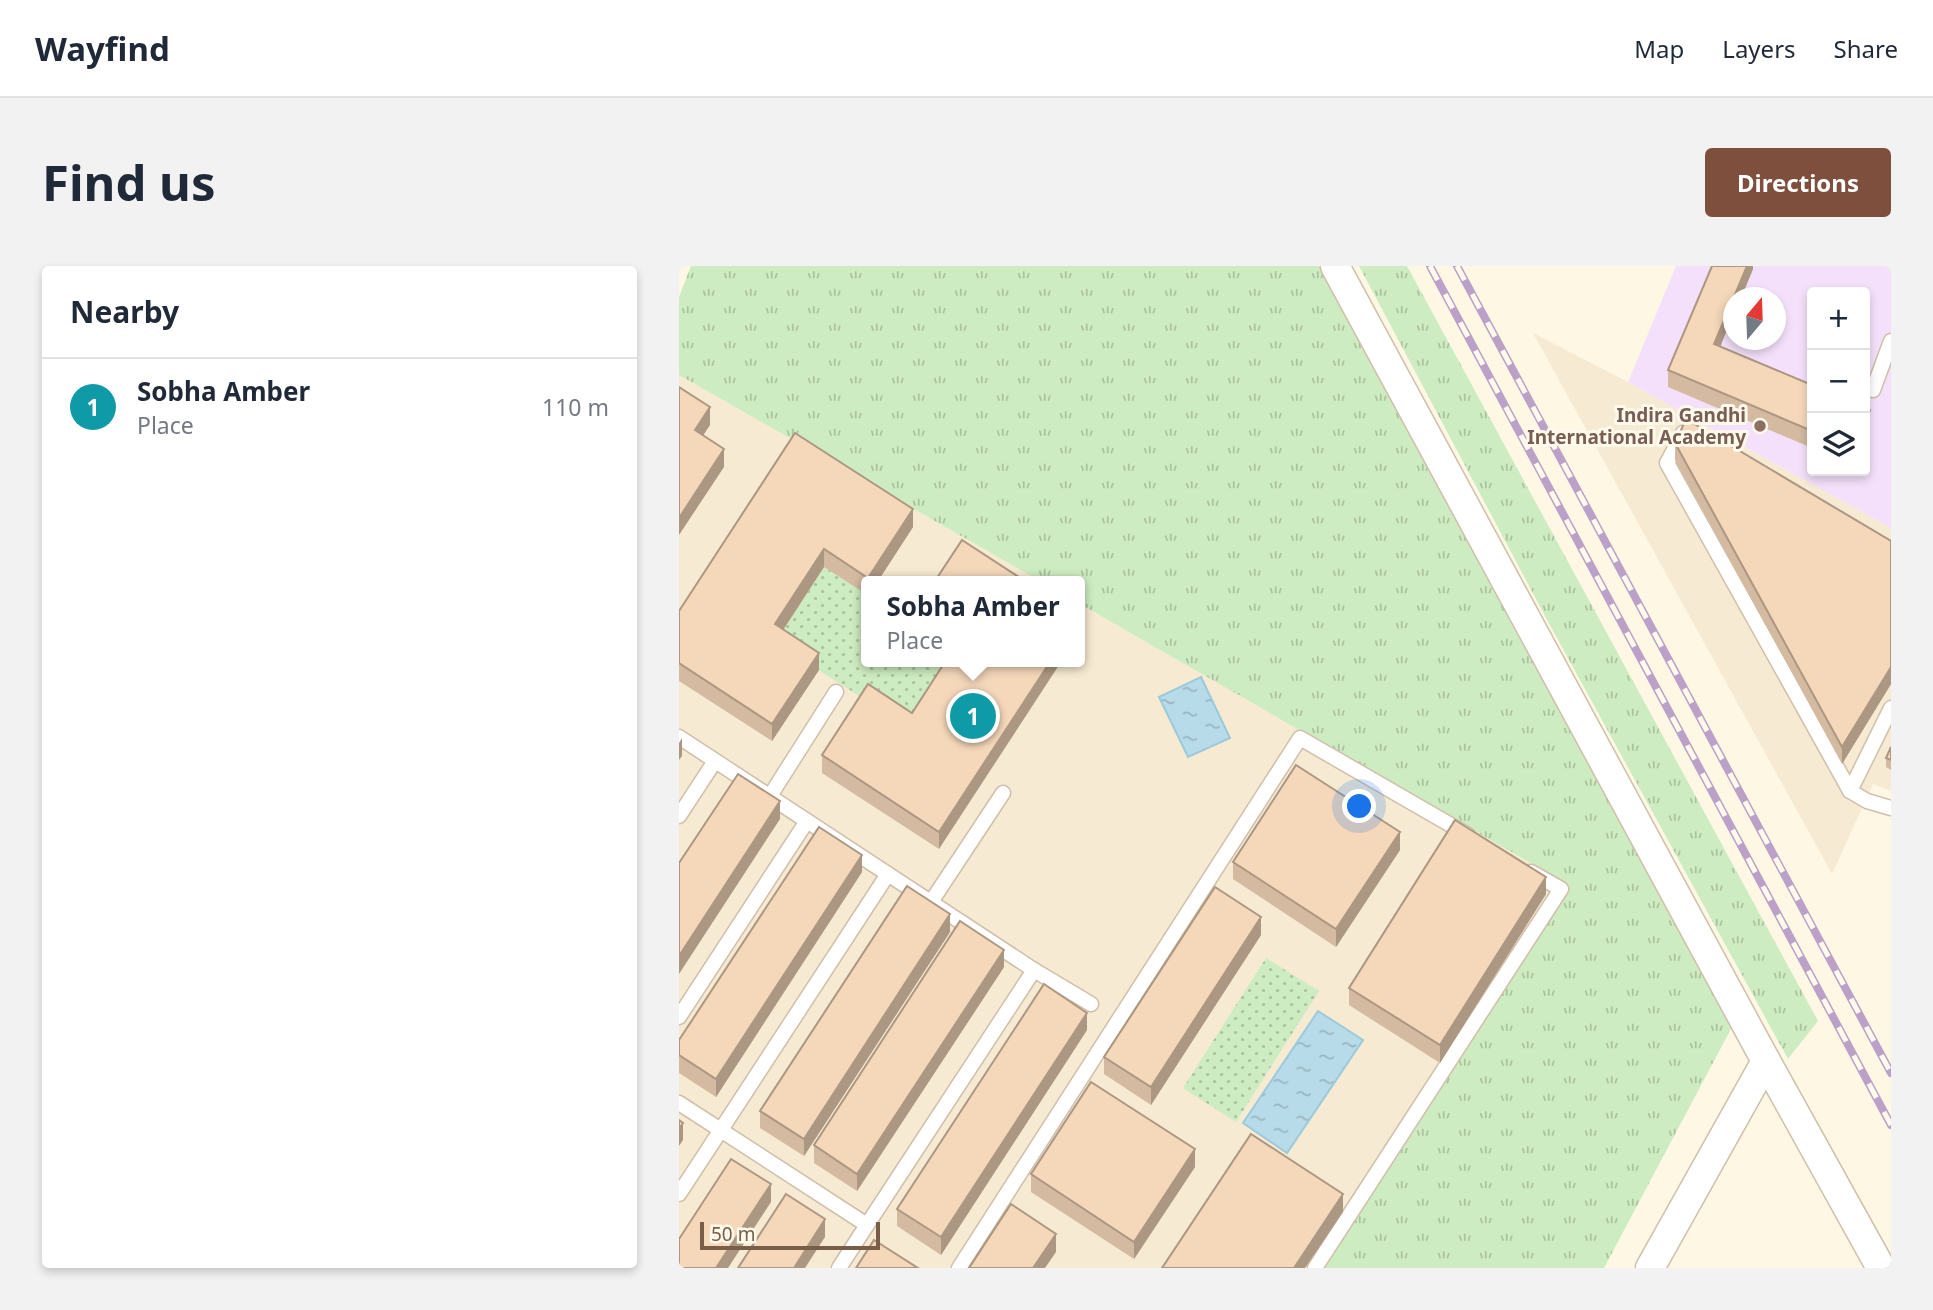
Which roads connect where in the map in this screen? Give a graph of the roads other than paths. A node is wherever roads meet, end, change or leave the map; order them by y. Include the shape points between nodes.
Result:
1 (1335, 266) edge
2 (1891, 341) edge
3 (1873, 390) dead end
4 (1696, 437) edge
5 (837, 692) dead end
6 (1891, 708) edge
7 (679, 737) edge
8 (715, 761) junction
9 (1850, 791) junction
10 (1003, 793) dead end
11 (770, 796) junction
12 (1891, 808) edge
13 (679, 816) edge
14 (807, 821) junction
15 (1478, 841) edge
16 (1513, 862) edge
17 (888, 874) junction
18 (931, 902) junction
19 (1034, 970) junction
20 (1091, 1004) dead end
21 (679, 1017) edge
22 (1766, 1061) junction
23 (679, 1103) edge
24 (721, 1130) junction
25 (679, 1194) edge
26 (867, 1225) junction
27 (1874, 1256) edge
28 (839, 1268) edge
29 (959, 1268) edge
30 (1315, 1268) edge
31 (1650, 1268) edge
32 (1855, 1268) edge

1 - 22 street
2 - 3 lane
4 - 9 lane via 1685,430 1667,463
5 - 11 lane
6 - 9 lane
7 - 8 lane
8 - 11 lane
8 - 13 lane
9 - 12 lane
10 - 18 lane
11 - 14 lane
14 - 17 lane
14 - 21 lane
15 - 29 lane via 1300,738
16 - 30 lane via 1561,889
17 - 18 lane
17 - 24 lane
18 - 19 lane
19 - 20 lane
19 - 26 lane
22 - 27 street
22 - 31 street
23 - 24 lane
24 - 25 lane
24 - 26 lane
26 - 28 lane
27 - 32 street

